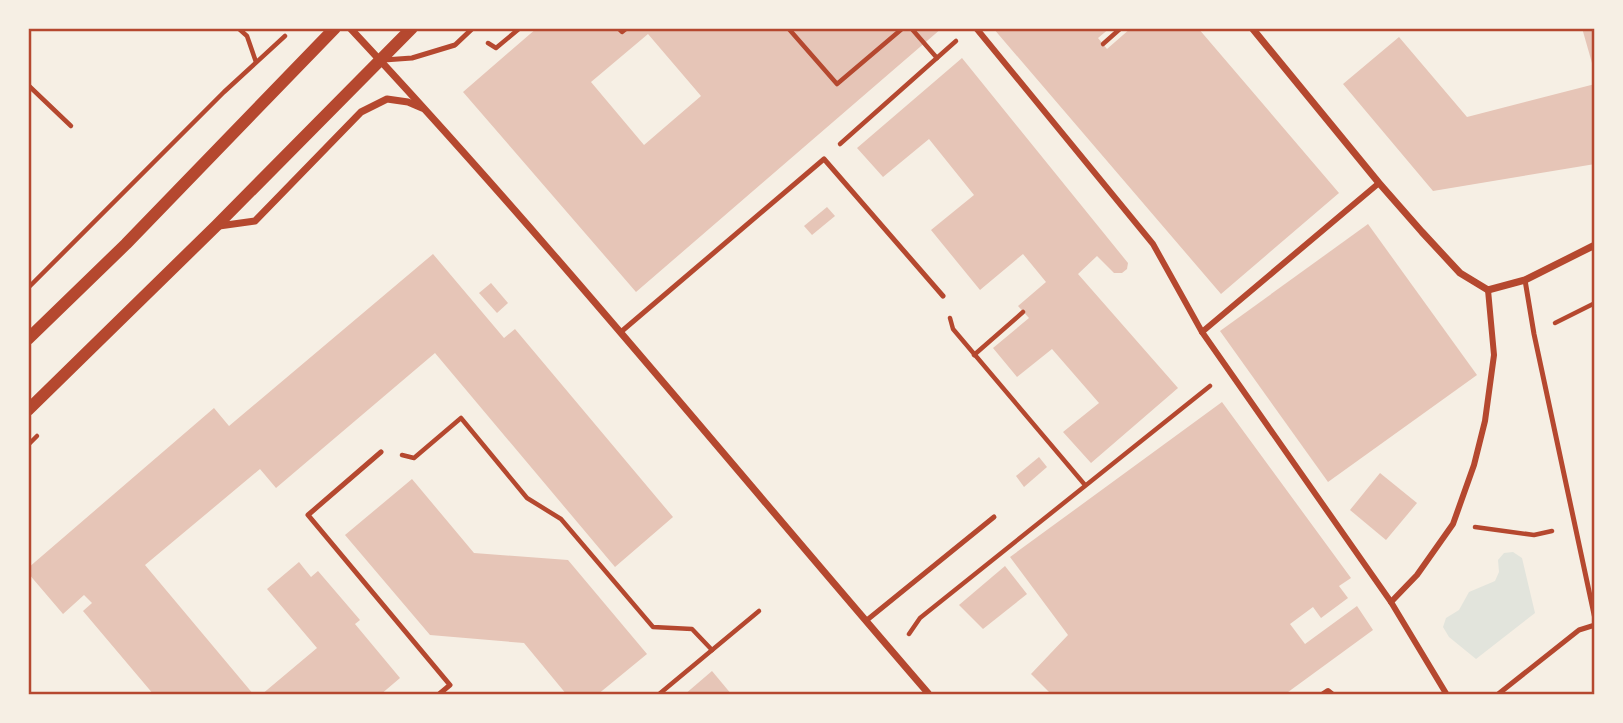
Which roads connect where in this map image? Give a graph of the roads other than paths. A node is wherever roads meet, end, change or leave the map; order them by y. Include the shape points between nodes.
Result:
1 (335, 28) edge
2 (350, 28) edge
3 (412, 28) edge
4 (473, 28) edge
5 (976, 28) edge
6 (1252, 28) edge
7 (380, 60) junction
8 (426, 110) junction
9 (1378, 183) junction
10 (216, 226) junction
11 (1595, 245) edge
12 (1525, 280) junction
13 (1488, 290) junction
14 (943, 296) road end
15 (622, 331) junction
16 (1202, 332) junction
17 (28, 339) edge
18 (28, 410) edge
19 (381, 452) road end
20 (994, 516) dead end
21 (1391, 602) junction
22 (1595, 619) edge
23 (867, 620) junction
24 (1595, 625) edge
25 (928, 693) dead end
26 (438, 695) edge
27 (1322, 695) edge
28 (1333, 695) edge
29 (1447, 695) edge
30 (1497, 695) edge

1 - 17 street
2 - 7 street
3 - 7 street
4 - 7 lane via 454,45 412,58
5 - 16 street via 1153,244
6 - 9 street
7 - 8 street
7 - 10 street
8 - 10 street via 387,99 361,113 255,221
8 - 15 street
9 - 13 street via 1461,273
9 - 16 street
10 - 18 street
11 - 12 street
12 - 13 street
12 - 22 lane
13 - 21 street via 1494,355 1474,466 1453,524 1417,575
14 - 15 lane via 824,159
15 - 23 street
16 - 21 street
19 - 26 lane via 307,515 450,685
20 - 23 lane
21 - 29 street
23 - 25 street
24 - 30 lane via 1579,630
27 - 28 street via 1328,691

